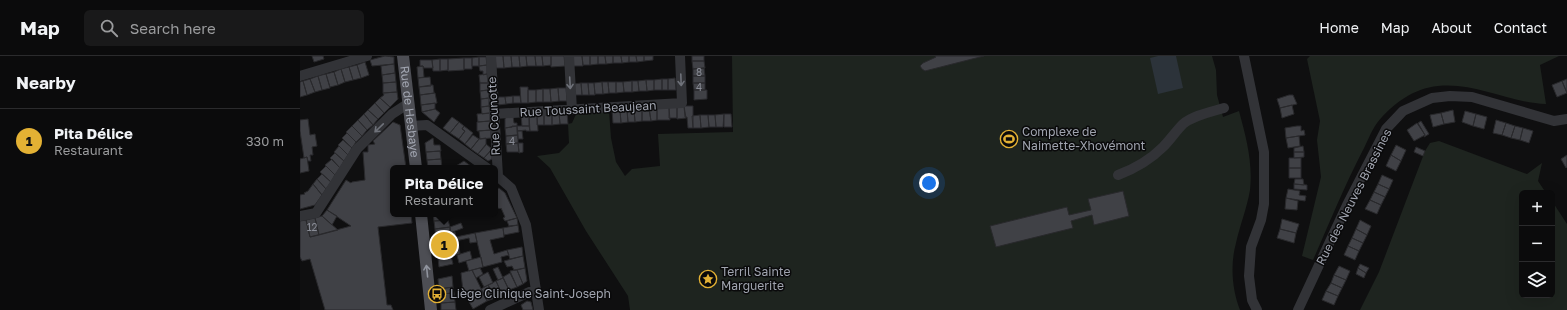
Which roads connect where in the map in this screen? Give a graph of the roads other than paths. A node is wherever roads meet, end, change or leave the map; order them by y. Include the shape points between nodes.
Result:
1 (367, 56) edge
2 (403, 56) edge
3 (491, 56) edge
4 (569, 56) edge
5 (680, 56) edge
6 (1244, 56) edge
7 (300, 76) edge
8 (408, 102) junction
9 (1224, 108) dead end
10 (572, 110) junction
11 (494, 114) junction
12 (1567, 119) edge
13 (411, 126) junction
14 (416, 165) edge
15 (483, 165) edge
16 (497, 165) edge
17 (1118, 175) dead end
18 (498, 176) edge
19 (300, 216) edge
20 (421, 217) edge
21 (536, 289) junction
22 (431, 310) edge
23 (490, 310) edge
24 (539, 310) edge
25 (1257, 310) edge
26 (1298, 310) edge

1 - 7 street
2 - 8 main road, Rue de Hesbaye
3 - 11 street, Rue Counotte
4 -> 10 street
5 -> 10 street, Rue Toussaint Beaujean via 682,103
6 - 25 street via 1264,152 1264,204 1251,248 1249,276 1252,300
8 - 13 main road, Rue de Hesbaye
8 -> 19 street via 356,149 316,213
9 - 17 street via 1199,115 1184,124 1145,162
10 - 11 street, Rue Toussaint Beaujean
11 - 16 street, Rue Counotte
12 - 26 street, Rue des Neuves Brassines via 1554,120 1472,97 1432,98 1403,111 1386,129
13 - 14 main road, Rue de Hesbaye
13 - 15 street via 427,125
18 - 21 street via 511,188 526,225
22 -> 20 main road
21 - 23 street
21 - 24 street

